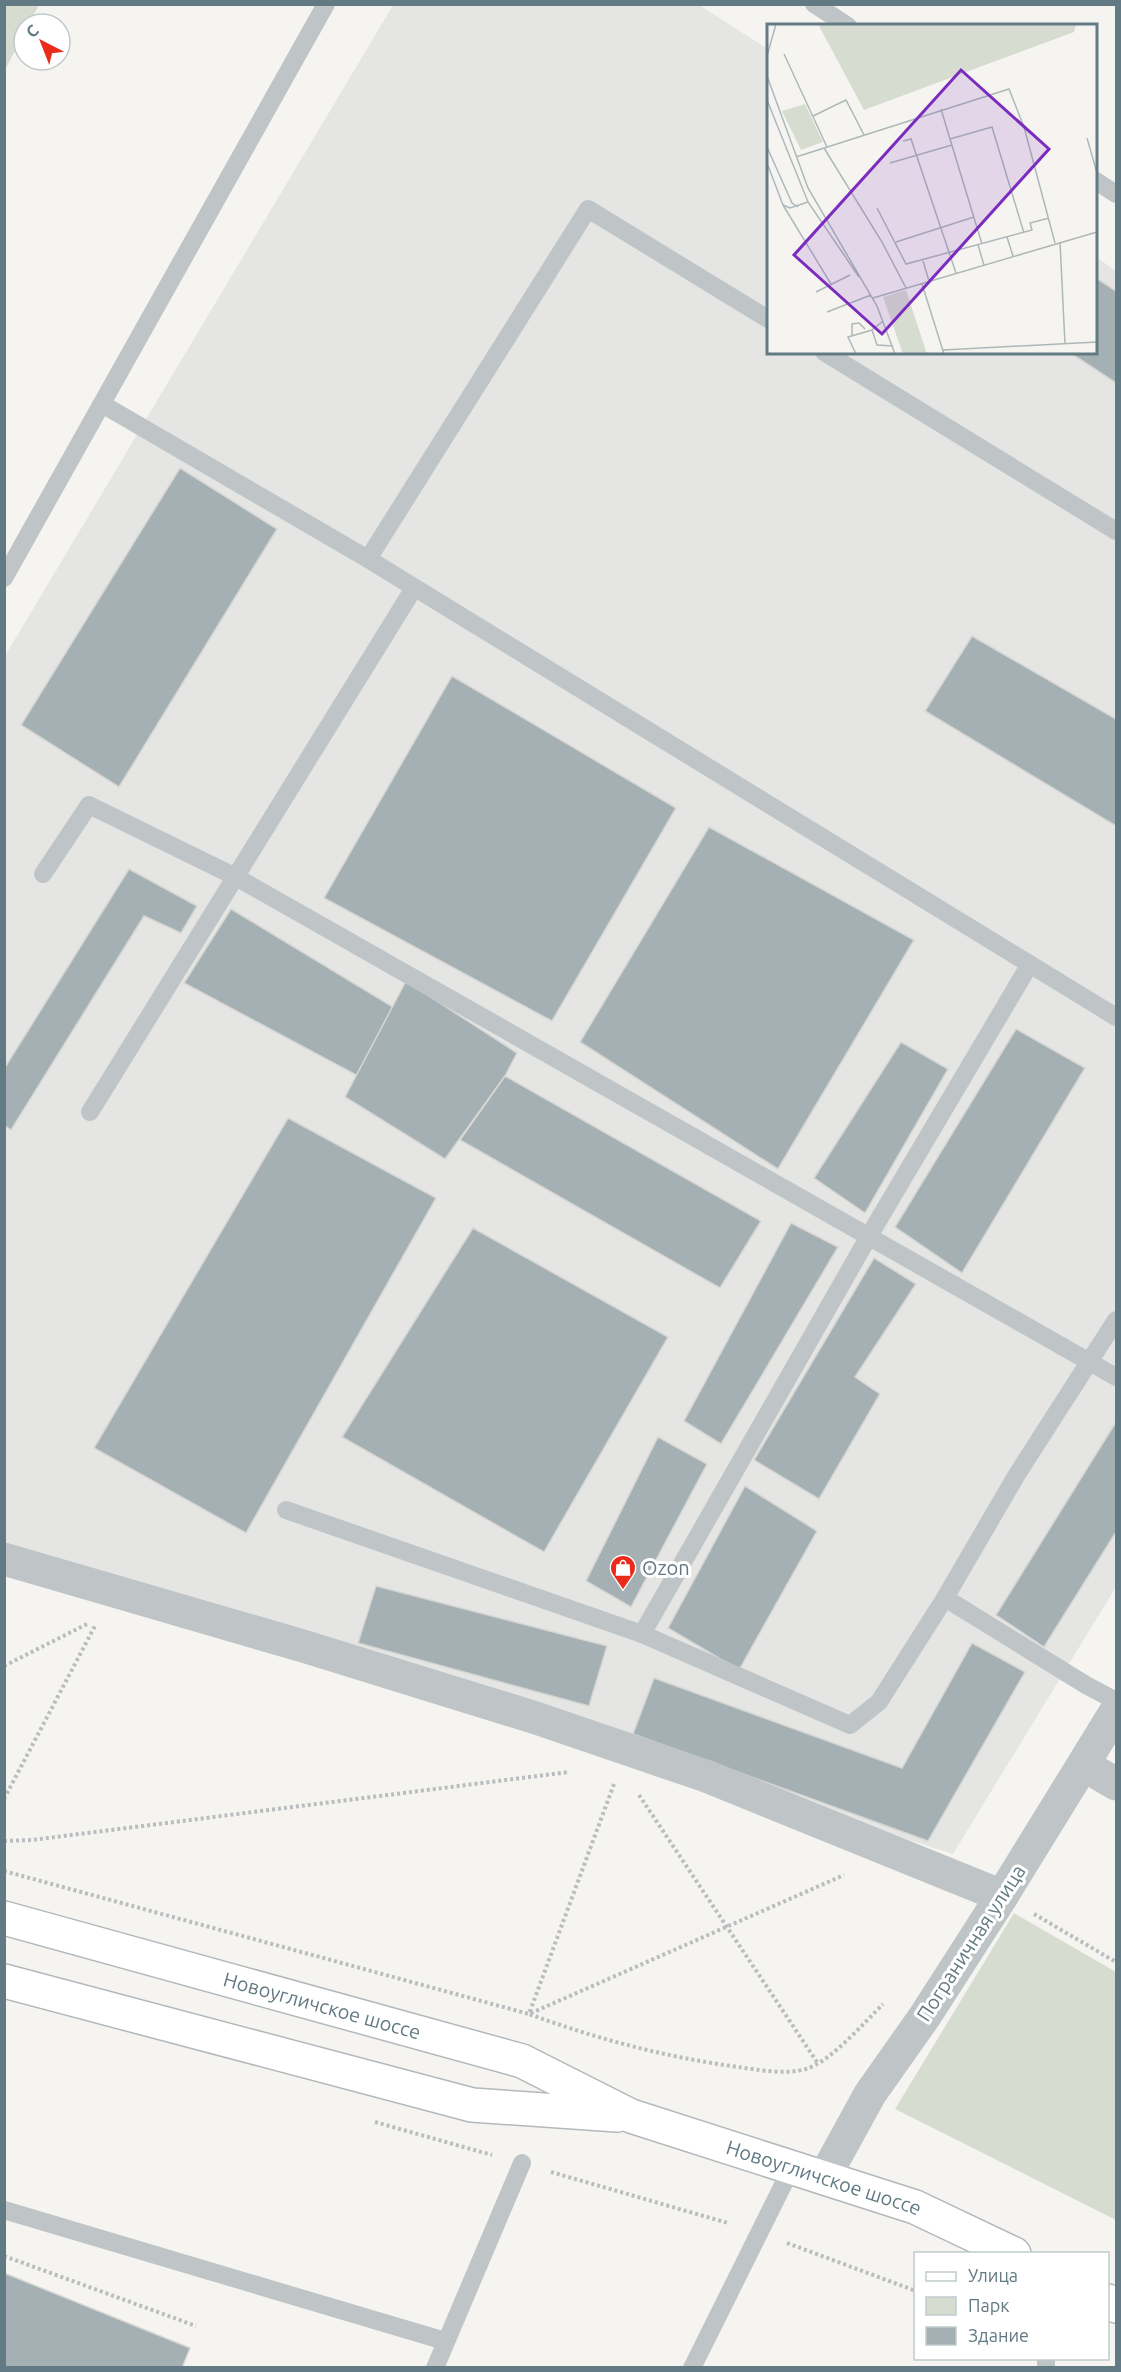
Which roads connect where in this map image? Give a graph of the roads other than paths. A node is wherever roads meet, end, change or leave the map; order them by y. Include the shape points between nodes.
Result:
1 (326, 4) edge
2 (814, 4) edge
3 (845, 24) edge
4 (1097, 182) edge
5 (1116, 194) edge
6 (767, 318) edge
7 (827, 354) edge
8 (102, 404) junction
9 (1116, 531) edge
10 (368, 559) junction
11 (4, 578) edge
12 (414, 588) junction
13 (43, 874) dead end
14 (236, 877) junction
15 (1030, 964) junction
16 (1116, 1017) edge
17 (90, 1112) dead end
18 (869, 1236) junction
19 (1116, 1320) edge
20 (1091, 1361) junction
21 (1116, 1377) edge
22 (286, 1510) dead end
23 (4, 1559) edge
24 (945, 1598) junction
25 (642, 1634) junction
26 (1116, 1701) edge
27 (1116, 1711) edge
28 (1084, 1765) junction
29 (1116, 1784) edge
30 (1002, 1896) junction
31 (4, 1918) edge
32 (4, 1981) edge
33 (631, 2115) junction
34 (522, 2163) road end
35 (792, 2167) junction
36 (825, 2176) junction
37 (4, 2210) edge
38 (1012, 2252) edge
39 (445, 2341) junction
40 (435, 2367) edge
41 (692, 2367) edge

1 - 8 lane
2 - 3 lane
4 - 5 lane
6 - 10 lane via 588,209
7 - 9 lane
8 - 10 lane
8 - 11 lane
10 - 12 lane
12 - 14 lane
12 - 15 lane
13 - 14 lane via 89,805
14 - 17 lane
14 - 18 lane
15 - 16 lane
15 - 18 lane
18 - 20 lane
18 - 25 lane
19 - 20 lane
20 - 21 lane
20 - 24 lane via 1016,1476
22 - 25 lane
23 - 30 street via 536,1718 706,1776
24 - 25 lane via 879,1702 850,1725
24 - 26 lane
27 - 28 street, Пограничная улица
28 - 29 street
28 - 30 street, Пограничная улица
30 - 36 street, Пограничная улица via 870,2094
31 - 33 main road, Новоугличское шоссе via 522,2061
32 - 33 main road, Новоугличское шоссе via 472,2105
33 - 35 main road, Новоугличское шоссе
34 - 39 lane
35 - 36 main road, Новоугличское шоссе
35 - 41 lane
36 - 38 main road, Новоугличское шоссе via 915,2207
37 - 39 lane
39 - 40 lane

